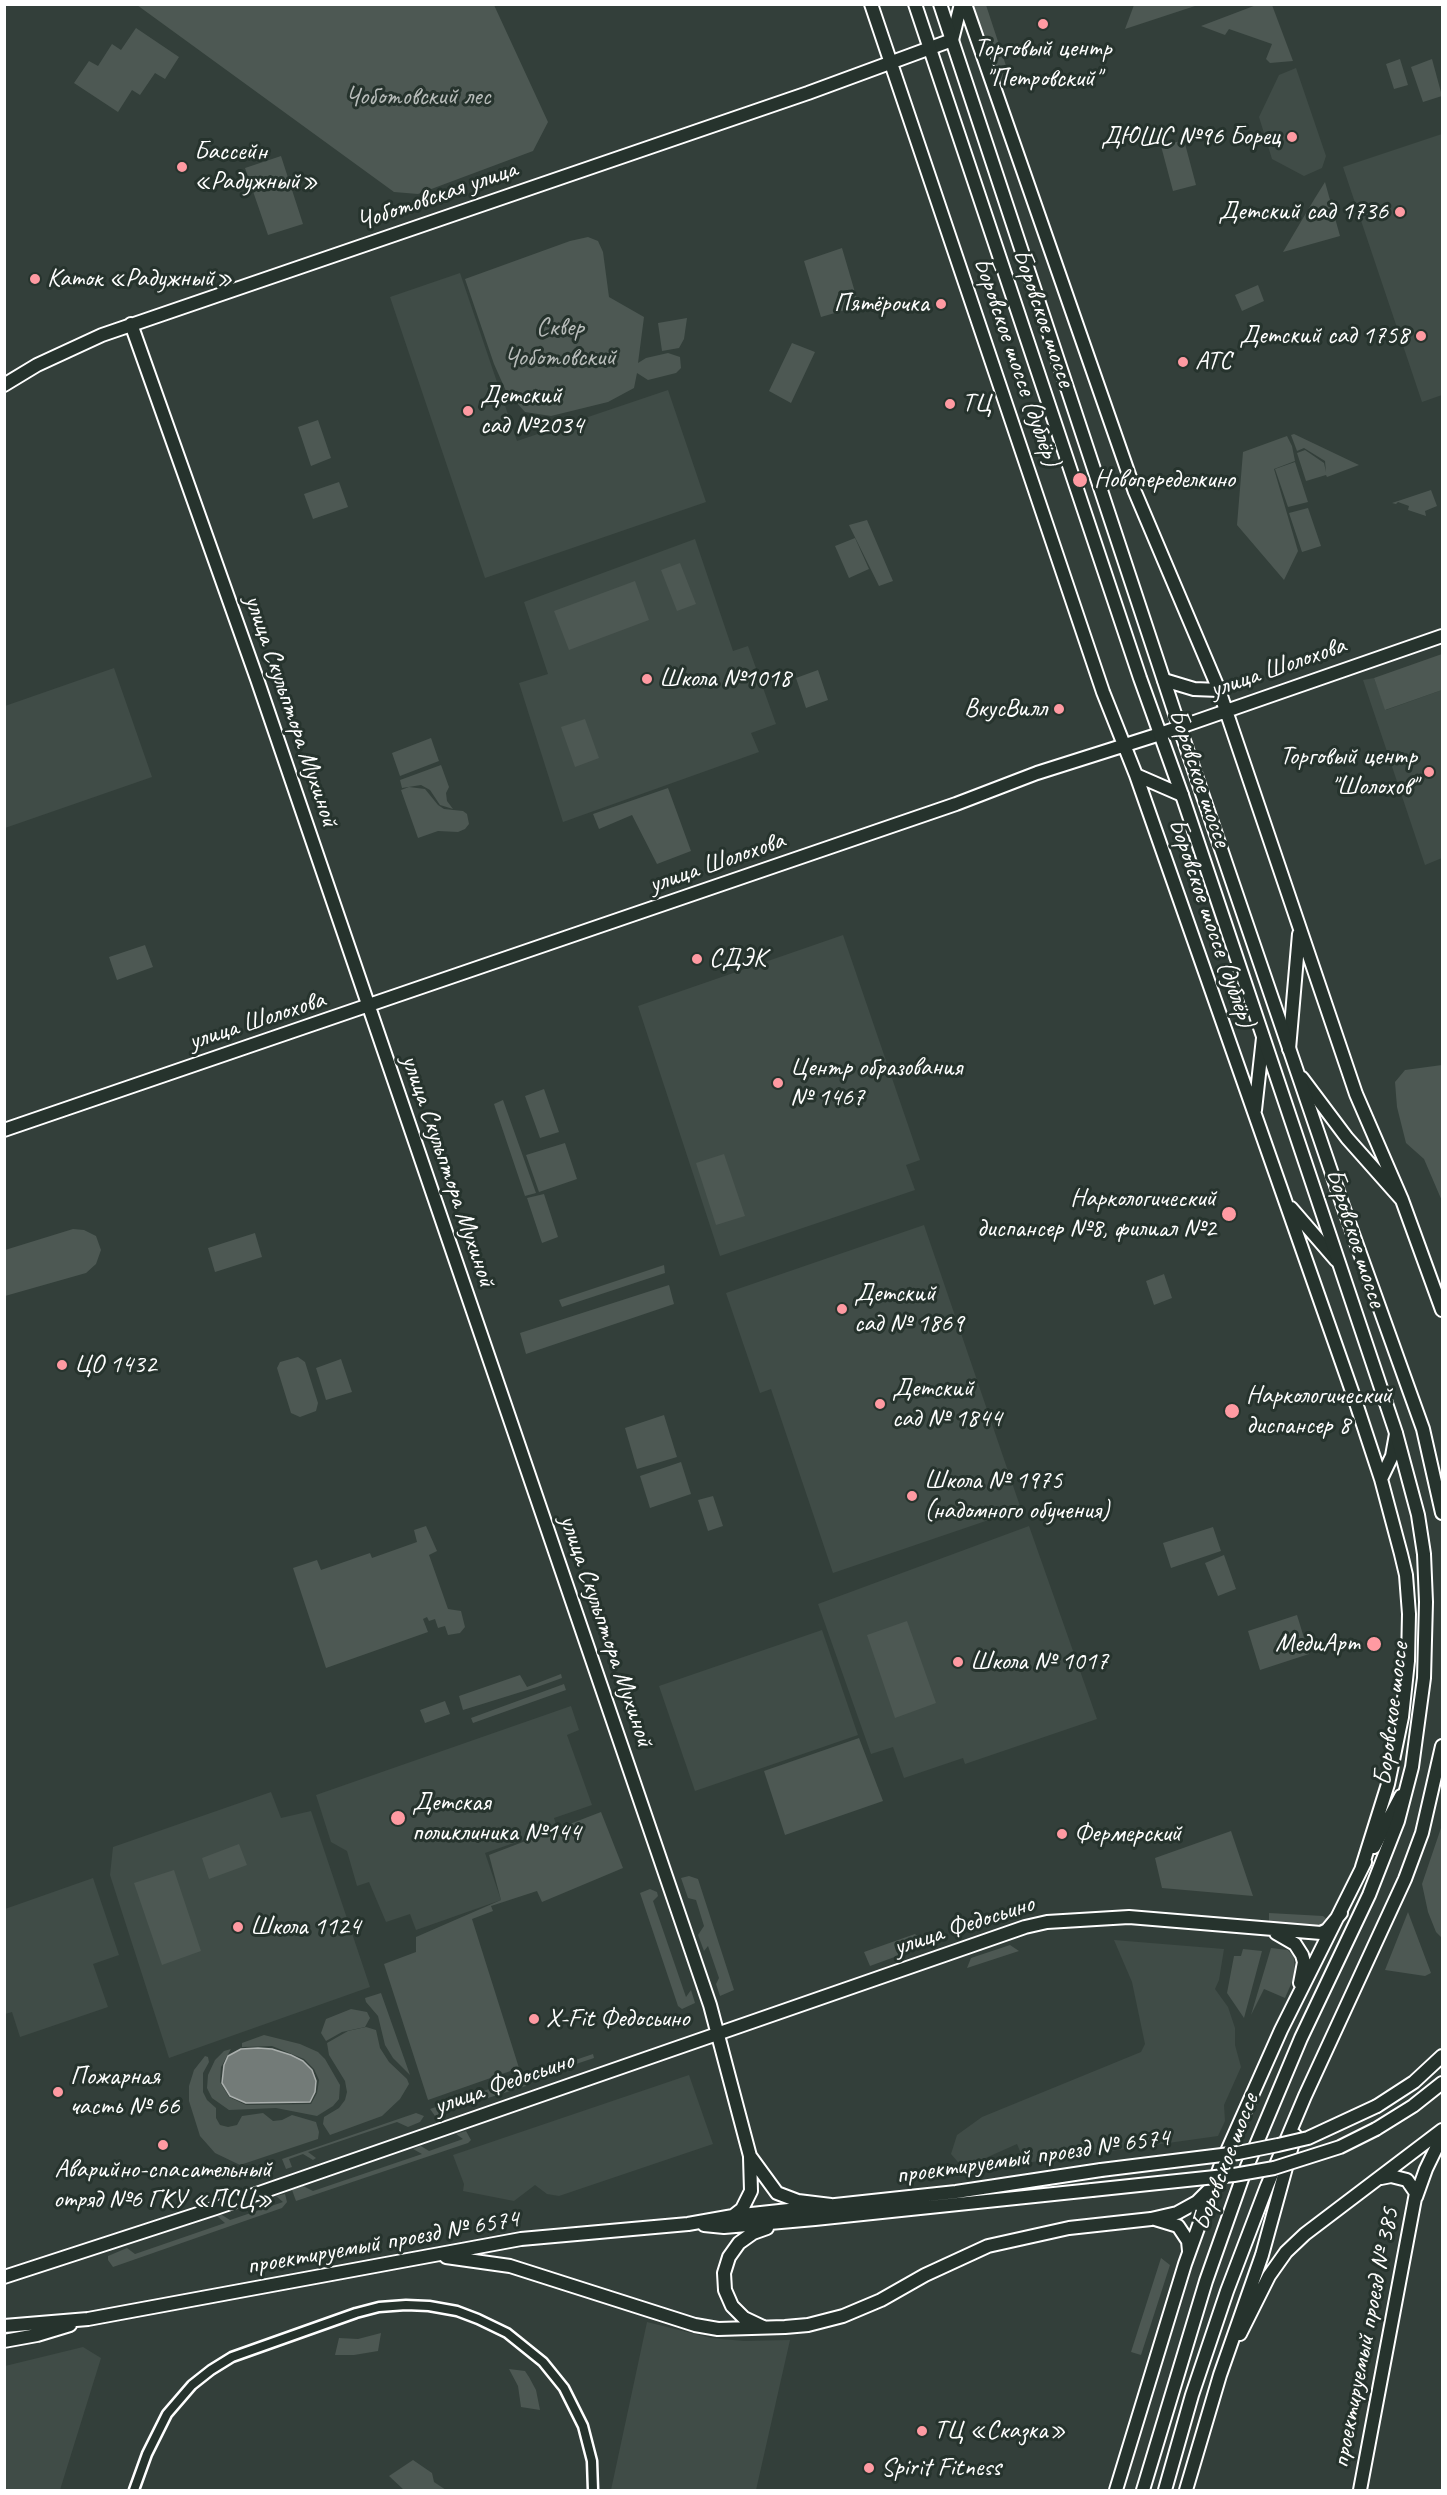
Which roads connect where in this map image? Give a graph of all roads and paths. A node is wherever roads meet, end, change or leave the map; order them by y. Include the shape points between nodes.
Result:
1 (871, 4) edge
2 (915, 4) edge
3 (940, 4) edge
4 (963, 4) edge
5 (952, 40) junction
6 (929, 48) junction
7 (890, 62) junction
8 (131, 324) junction
9 (4, 385) edge
10 (1443, 636) edge
11 (1164, 680) junction
12 (1219, 690) junction
13 (1225, 710) junction
14 (1179, 726) junction
15 (1160, 734) junction
16 (1123, 744) junction
17 (1136, 776) junction
18 (1182, 795) junction
19 (1300, 927) junction
20 (368, 1007) junction
21 (1263, 1036) junction
22 (1289, 1049) junction
23 (1297, 1072) junction
24 (1254, 1115) junction
25 (4, 1131) edge
26 (1283, 1197) junction
27 (1402, 1200) junction
28 (1341, 1267) junction
29 (1443, 1310) edge
30 (1396, 1432) junction
31 (1381, 1479) junction
32 (1443, 1513) edge
33 (1443, 1746) edge
34 (1412, 1767) junction
35 (1362, 1867) junction
36 (1341, 1913) junction
37 (1266, 1929) junction
38 (1296, 1998) junction
39 (718, 2034) junction
40 (1325, 2049) junction
41 (1443, 2056) edge
42 (1443, 2083) edge
43 (1443, 2130) edge
44 (1443, 2136) edge
45 (750, 2156) junction
46 (1381, 2178) junction
47 (1213, 2186) junction
48 (1416, 2196) junction
49 (831, 2205) junction
50 (733, 2216) junction
51 (1151, 2219) junction
52 (786, 2222) junction
53 (688, 2224) junction
54 (1189, 2253) junction
55 (433, 2256) junction
56 (8, 2277) edge
57 (88, 2319) junction
58 (8, 2324) edge
59 (764, 2327) junction
60 (4, 2342) edge
61 (1220, 2375) junction
62 (134, 2490) edge
63 (593, 2490) edge
64 (1116, 2490) edge
65 (1143, 2490) edge
66 (1165, 2490) edge
67 (1186, 2490) edge
68 (1360, 2490) edge

1 - 7 main road, Боровское шоссе (дублёр)
2 - 6 main road, Боровское шоссе
3 - 5 main road, Боровское шоссе
4 - 5 main road
4 - 12 main road via 1135,492
5 - 6 main road, Чоботовская улица
5 - 11 main road, Боровское шоссе
6 - 7 main road, Чоботовская улица
6 - 15 main road, Боровское шоссе
7 - 8 main road, Чоботовская улица
7 - 16 main road, Боровское шоссе (дублёр)
8 - 9 main road, Чоботовская улица via 37,365
8 - 20 main road, улица Скульптора Мухиной
10 - 13 main road, улица Шолохова
11 - 12 main road via 1194,689
11 - 14 main road, Боровское шоссе
12 - 13 main road
13 - 14 main road, улица Шолохова
13 - 19 main road
14 - 15 main road, улица Шолохова
14 - 22 main road, Боровское шоссе
15 - 16 main road, улица Шолохова
15 - 18 main road, Боровское шоссе
16 - 17 main road, Боровское шоссе (дублёр)
16 - 20 main road, улица Шолохова
17 - 18 main road
17 - 24 main road, Боровское шоссе (дублёр)
18 - 21 main road, Боровское шоссе
19 - 22 main road
19 - 27 main road via 1356,1094
20 - 25 main road, улица Шолохова
20 - 39 main road, улица Скульптора Мухиной
21 - 24 main road
21 - 28 main road, Боровское шоссе
22 - 23 main road, Боровское шоссе
23 - 27 main road via 1329,1116
23 - 32 main road, Боровское шоссе via 1423,1429
24 - 26 main road, Боровское шоссе (дублёр)
26 - 28 main road
26 - 31 main road, Боровское шоссе (дублёр)
27 - 29 main road
28 - 30 main road, Боровское шоссе
30 - 31 main road via 1392,1456
30 - 34 main road, Боровское шоссе via 1420,1527 1426,1593 1424,1678
31 - 35 main road, Боровское шоссе (дублёр) via 1406,1575 1408,1661 1402,1717 1388,1784
33 - 40 main road, Боровское шоссе via 1422,1833 1405,1879
34 - 35 main road via 1390,1821
34 - 65 main road, Боровское шоссе via 1381,1868 1301,2038 1243,2176 1206,2281
35 - 36 main road
36 - 37 main road, улица Федосьино via 1321,1933
36 - 38 main road
37 - 38 main road via 1294,1944 1302,1955 1303,1971
37 - 39 main road, улица Федосьино via 1136,1917 1047,1922
38 - 47 main road
39 - 45 main road, улица Скульптора Мухиной
39 - 56 main road, улица Федосьино
40 - 61 main road
40 - 66 main road, Боровское шоссе via 1227,2291
41 - 49 main road, проектируемый проезд № 6574, bridge via 1377,2106 1333,2128 1278,2145 956,2192
42 - 52 main road, проектируемый проезд № 6574, bridge via 1376,2129 1340,2147 1274,2168
43 - 46 main road
44 - 48 main road, проектируемый проезд № 385
45 - 49 main road via 777,2193 798,2201
45 - 50 main road via 751,2191 742,2209
46 - 48 main road via 1407,2180
46 - 61 main road via 1286,2252 1269,2276
47 - 51 main road via 1197,2202 1177,2213
47 - 54 main road
48 - 68 main road, проектируемый проезд № 385
49 - 50 main road, проектируемый проезд № 6574
50 - 53 main road, проектируемый проезд № 6574
51 - 54 main road via 1178,2226 1188,2241
51 - 59 main road via 1069,2228 988,2246 843,2316 808,2325
52 - 53 main road, проектируемый проезд № 6574 via 724,2227
52 - 59 main road via 746,2237 733,2249 726,2265 724,2282 732,2306 744,2318
53 - 55 main road, проектируемый проезд № 6574 via 521,2239
54 - 64 main road
55 - 57 main road, проектируемый проезд № 6574
55 - 59 main road via 510,2266 695,2325 718,2329
57 - 58 main road, проектируемый проезд № 6574
57 - 60 main road, проектируемый проезд № 6574
61 - 67 main road
62 - 63 street via 167,2414 192,2385 212,2370 232,2357 356,2313 406,2305 447,2309 478,2319 517,2339 543,2362 564,2388 583,2426 592,2461

